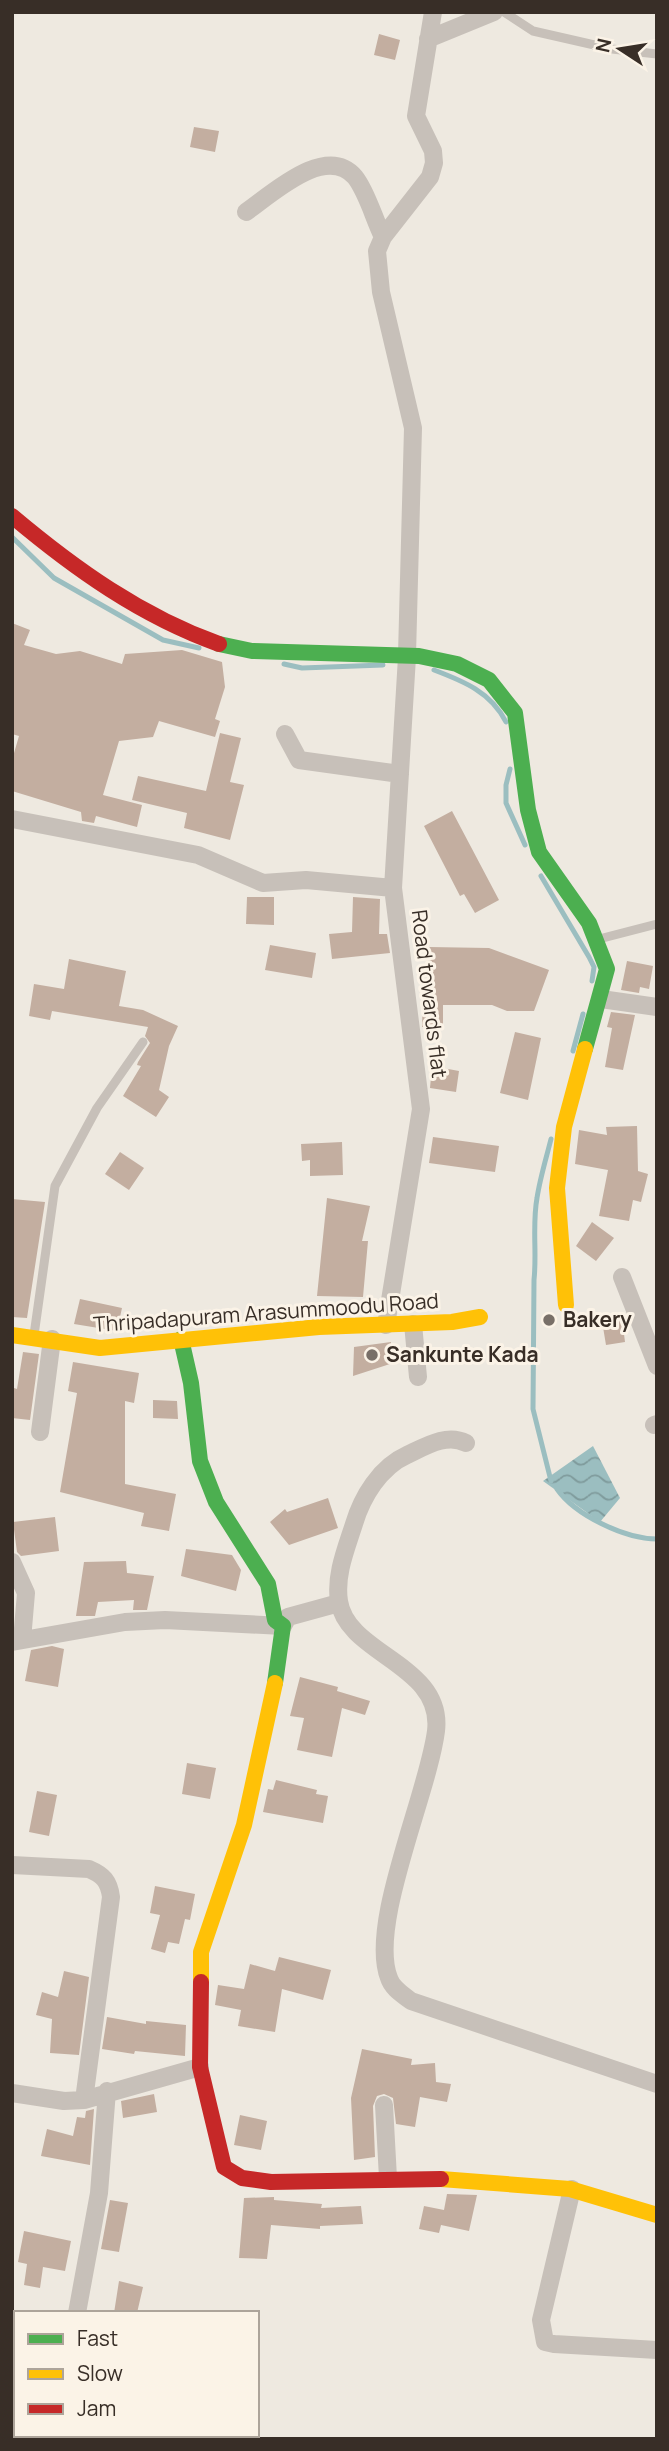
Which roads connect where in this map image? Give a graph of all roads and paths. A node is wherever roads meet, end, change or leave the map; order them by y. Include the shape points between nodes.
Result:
1 (433, 12) edge
2 (494, 12) edge
3 (504, 12) edge
4 (428, 40) junction
5 (657, 54) edge
6 (246, 212) dead end
7 (383, 237) junction
8 (12, 516) edge
9 (407, 656) junction
10 (285, 734) dead end
11 (400, 774) junction
12 (12, 819) edge
13 (393, 888) junction
14 (657, 924) edge
15 (598, 940) junction
16 (601, 999) junction
17 (657, 1007) edge
18 (143, 1042) dead end
19 (622, 1277) dead end
20 (566, 1305) dead end
21 (480, 1317) dead end
22 (413, 1324) junction
23 (386, 1325) junction
24 (12, 1335) edge
25 (43, 1338) junction
26 (181, 1339) junction
27 (657, 1366) edge
28 (418, 1377) dead end
29 (40, 1432) dead end
30 (466, 1443) dead end
31 (12, 1562) edge
32 (339, 1603) junction
33 (283, 1626) junction
34 (17, 1641) edge
35 (12, 1865) edge
36 (200, 2067) junction
37 (657, 2084) edge
38 (107, 2091) junction
39 (12, 2093) edge
40 (84, 2100) junction
41 (384, 2105) dead end
42 (388, 2178) junction
43 (572, 2189) junction
44 (657, 2215) edge
45 (77, 2311) edge
46 (657, 2350) edge

1 - 4 street
2 - 4 street
3 - 5 lane via 533,31
4 - 7 street via 416,116 434,163 429,177
6 - 7 street via 316,165 338,166 355,177
7 - 9 street via 377,251 381,292 413,428
8 - 9 street via 73,568 135,607 220,645 280,653
9 - 11 street
9 - 15 street via 439,658 486,677 513,707 529,820 540,854
10 - 11 street via 299,760
11 - 13 street
12 - 13 street, Road towards flat via 198,855 263,883 306,880
13 - 23 street, Road towards flat via 421,1109
14 - 15 lane
15 - 16 street via 607,970
16 - 17 street
16 - 20 street via 564,1127 557,1188
18 - 25 lane via 97,1108 55,1186
19 - 27 street
21 - 22 street, Thripadapuram Arasummoodu Road
22 - 23 street, Thripadapuram Arasummoodu Road
22 - 28 street
23 - 26 street, Thripadapuram Arasummoodu Road
24 - 25 street, Thripadapuram Arasummoodu Road
25 - 26 street, Thripadapuram Arasummoodu Road via 100,1348
25 - 29 street
26 - 33 street via 200,1461 216,1502 268,1584 275,1620
30 - 32 street via 456,1438 442,1440 399,1458 369,1490 342,1562
31 - 34 street via 26,1593
32 - 33 street via 288,1618
32 - 37 street via 356,1631 425,1689 436,1725 427,1778 385,1923 390,1981 411,2000
33 - 34 street via 125,1622
33 - 36 street via 244,1825 201,1952
35 - 40 street via 89,1869 110,1884
36 - 38 street
36 - 42 street via 219,2155 232,2176 256,2181
38 - 40 street
38 - 45 street via 99,2193
39 - 40 street
41 - 42 street
42 - 43 street
43 - 44 street
43 - 46 street via 546,2295 542,2338 554,2344

